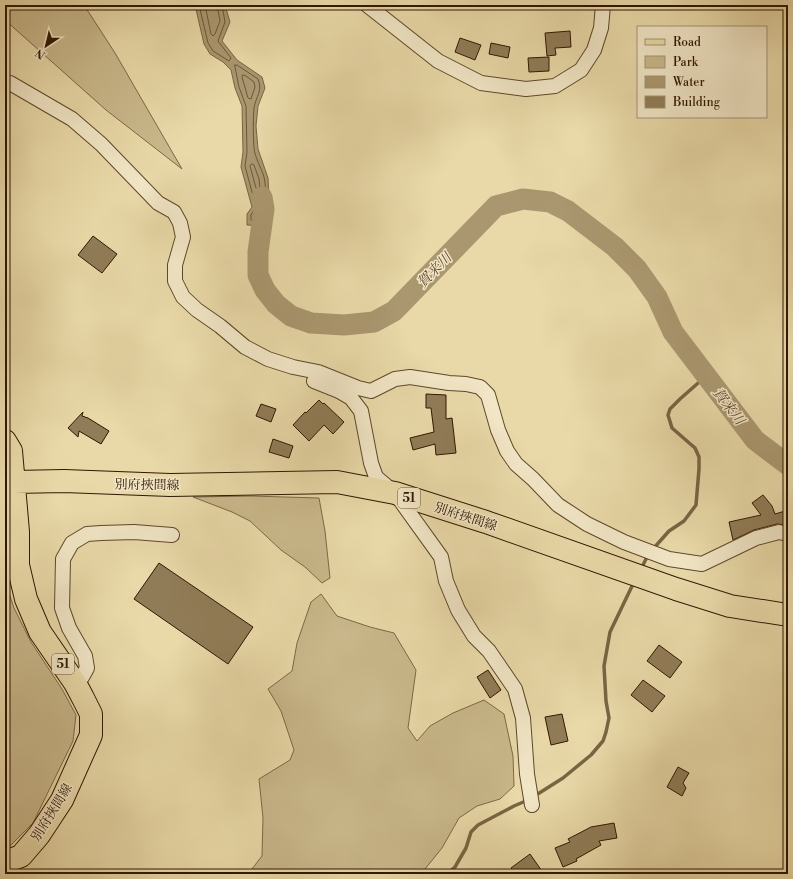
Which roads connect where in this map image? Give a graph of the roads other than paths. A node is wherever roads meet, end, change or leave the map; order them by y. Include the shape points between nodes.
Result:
1 (367, 5) edge
2 (603, 5) edge
3 (5, 82) edge
4 (293, 367) junction
5 (5, 441) edge
6 (14, 482) junction
7 (395, 493) junction
8 (788, 534) edge
9 (172, 535) dead end
10 (788, 615) edge
11 (75, 683) junction
12 (532, 805) dead end
13 (5, 862) edge

1 - 2 street via 438,61 481,83 526,89 555,86 581,70 594,50 601,28
3 - 4 street via 72,119 101,144 158,203 174,212 180,223 183,238 175,265 176,281 183,297 245,347 268,359
4 - 7 street via 314,381 351,398 360,411 376,477
4 - 8 street via 318,372 371,391 395,379 410,377 480,387 488,395 507,451 516,464 558,505 587,524 624,542 669,559 702,564 756,538 779,532
5 - 6 main road, 別府挾間線 / 51 via 11,450
6 - 7 main road, 別府挾間線 / 51 via 170,485 337,482
6 - 11 main road, 別府挾間線 / 51 via 18,565 26,599 40,632
7 - 10 main road, 別府挾間線 / 51 via 730,606
7 - 12 street via 441,557 446,581 458,610 474,636 489,651 515,689 523,718
9 - 11 street via 134,532 87,534 72,543 63,559 62,608 69,628 85,656 87,668
11 - 13 main road, 別府挾間線 / 51 via 91,714 91,735 62,800 39,835 21,856

